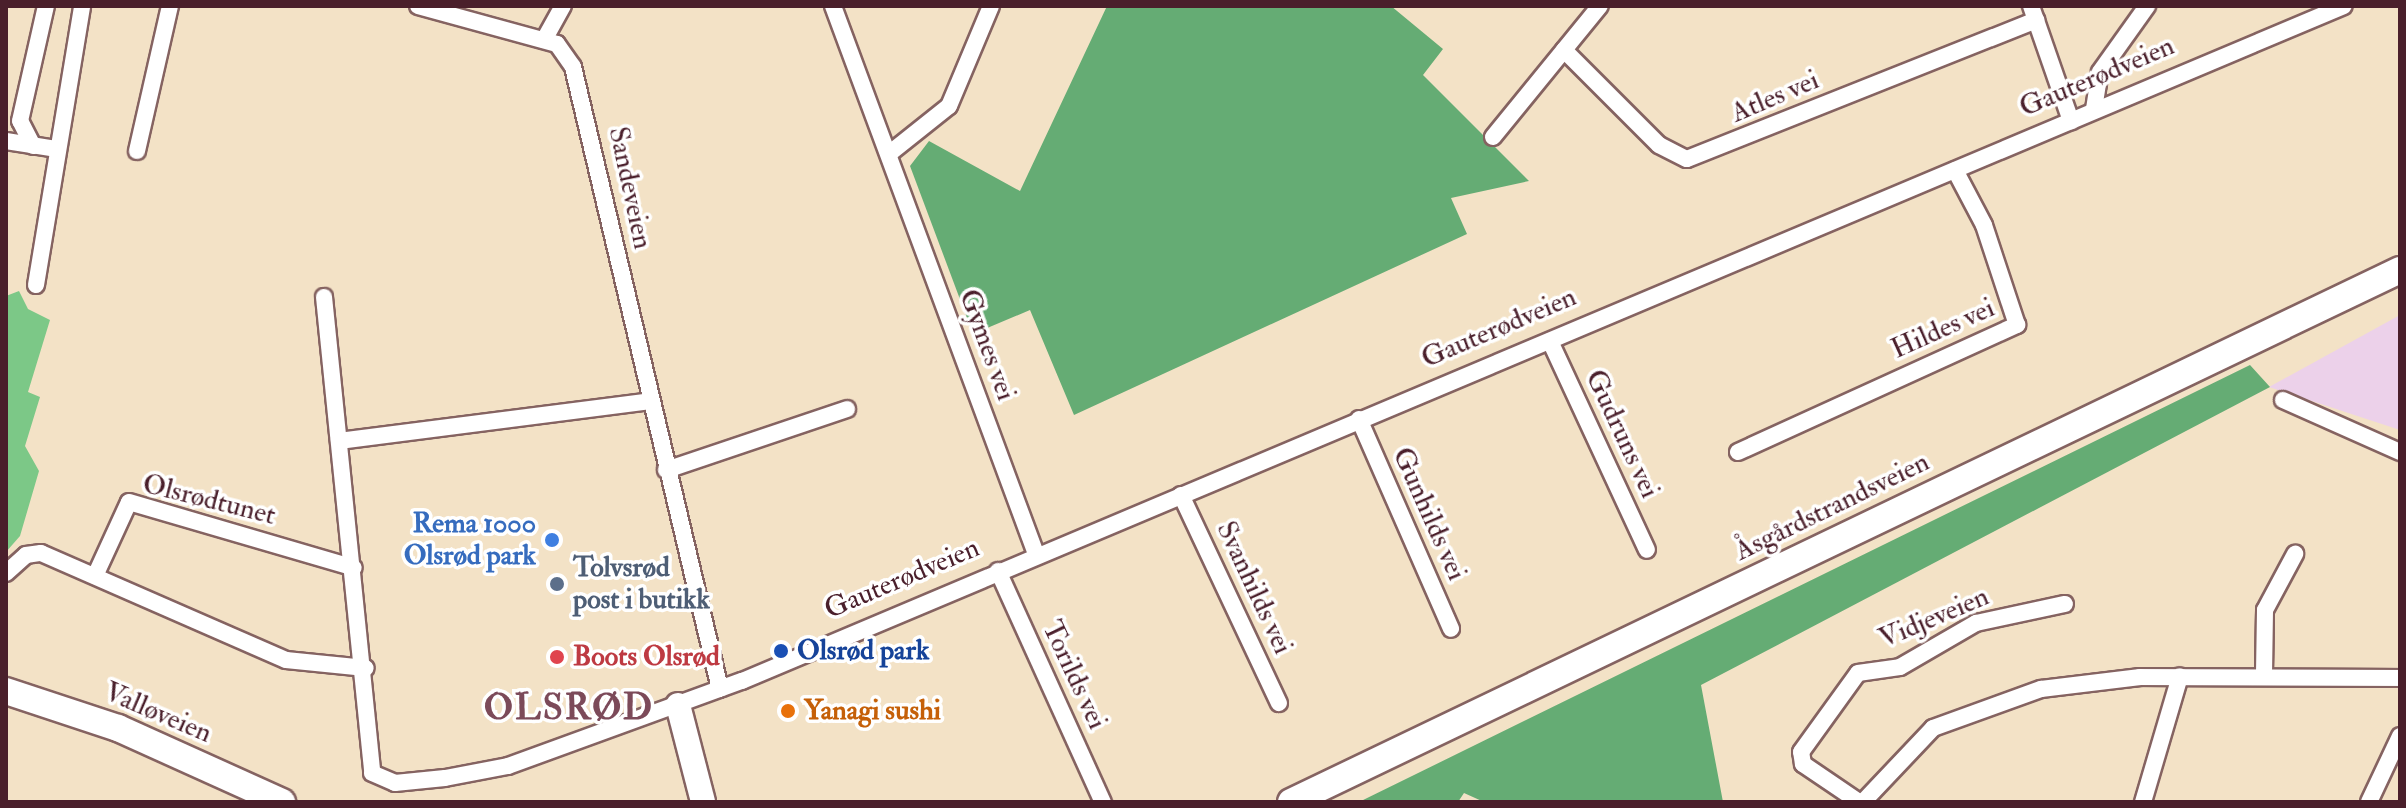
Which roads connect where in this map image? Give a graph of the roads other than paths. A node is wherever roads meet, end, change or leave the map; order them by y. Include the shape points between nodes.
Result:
1 (46, 6) edge
2 (82, 6) edge
3 (170, 6) edge
4 (418, 6) edge
5 (563, 6) edge
6 (833, 6) edge
7 (991, 6) edge
8 (1600, 6) edge
9 (2147, 6) edge
10 (2344, 6) edge
11 (2034, 13) edge
12 (544, 40) junction
13 (1564, 50) junction
14 (2094, 109) junction
15 (2071, 121) junction
16 (1493, 137) dead end
17 (6, 141) edge
18 (33, 146) junction
19 (57, 149) junction
20 (137, 151) dead end
21 (890, 153) junction
22 (1955, 170) junction
23 (2400, 270) edge
24 (36, 285) dead end
25 (324, 297) dead end
26 (1550, 341) junction
27 (2283, 400) dead end
28 (650, 401) junction
29 (847, 409) dead end
30 (1359, 419) junction
31 (339, 441) junction
32 (1738, 452) dead end
33 (2400, 452) edge
34 (666, 470) junction
35 (1181, 495) junction
36 (1647, 550) dead end
37 (1036, 554) junction
38 (2295, 554) dead end
39 (354, 568) junction
40 (998, 571) junction
41 (6, 573) edge
42 (95, 576) junction
43 (2065, 604) dead end
44 (1451, 629) dead end
45 (366, 668) junction
46 (2264, 674) junction
47 (2180, 676) junction
48 (2400, 678) edge
49 (720, 689) junction
50 (6, 691) edge
51 (1279, 703) dead end
52 (678, 705) junction
53 (2400, 736) edge
54 (282, 802) edge
55 (690, 802) edge
56 (703, 802) edge
57 (1103, 802) edge
58 (1291, 802) edge
59 (1861, 802) edge
60 (2143, 802) edge
61 (2369, 802) edge

1 - 18 street via 20,121
2 - 19 street
3 - 20 street
4 - 12 street
5 - 12 street
6 - 21 street, Gymes vei
7 - 21 street via 949,106
8 - 13 street
9 - 14 street via 2100,72
10 - 14 street, Gauterødveien
11 - 13 street, Atles vei via 1687,159 1659,145
11 - 15 street
12 - 28 street, Sandeveien via 562,48 581,88
13 - 16 street
14 - 15 street, Gauterødveien
15 - 22 street, Gauterødveien
17 - 18 street
18 - 19 street
19 - 24 street
21 - 37 street, Gymes vei
22 - 26 street, Gauterødveien
22 - 32 street, Hildes vei via 1984,225 2017,325
23 - 58 main road, Åsgårdstrandsveien
25 - 31 street, Gauterødveien
26 - 30 street, Gauterødveien
26 - 36 street, Gudruns vei
27 - 33 street
28 - 31 street
28 - 34 street, Sandeveien
29 - 34 street
30 - 35 street, Gauterødveien
30 - 44 street, Gunhilds vei
31 - 39 street, Gauterødveien
34 - 49 street, Sandeveien
35 - 37 street, Gauterødveien
35 - 51 street, Svanhilds vei
37 - 40 street, Gauterødveien
38 - 46 street via 2265,610
39 - 42 street, Olsrødtunet via 129,502
39 - 45 street, Gauterødveien
40 - 49 street, Gauterødveien
40 - 57 street, Torilds vei
41 - 42 street via 34,552 80,564
42 - 45 street via 286,660
43 - 59 street, Vidjeveien via 1976,623 1900,667 1858,673 1801,752 1803,764
45 - 52 street, Gauterødveien via 372,773 395,783 508,766
46 - 47 street, Vidjeveien
46 - 48 street, Vidjeveien
47 - 59 street, Vidjeveien via 2058,686 1976,707 1913,743
47 - 60 street
49 - 52 street, Gauterødveien
50 - 54 main road, Valløveien via 118,728
52 - 55 main road
52 - 56 main road
53 - 61 street

